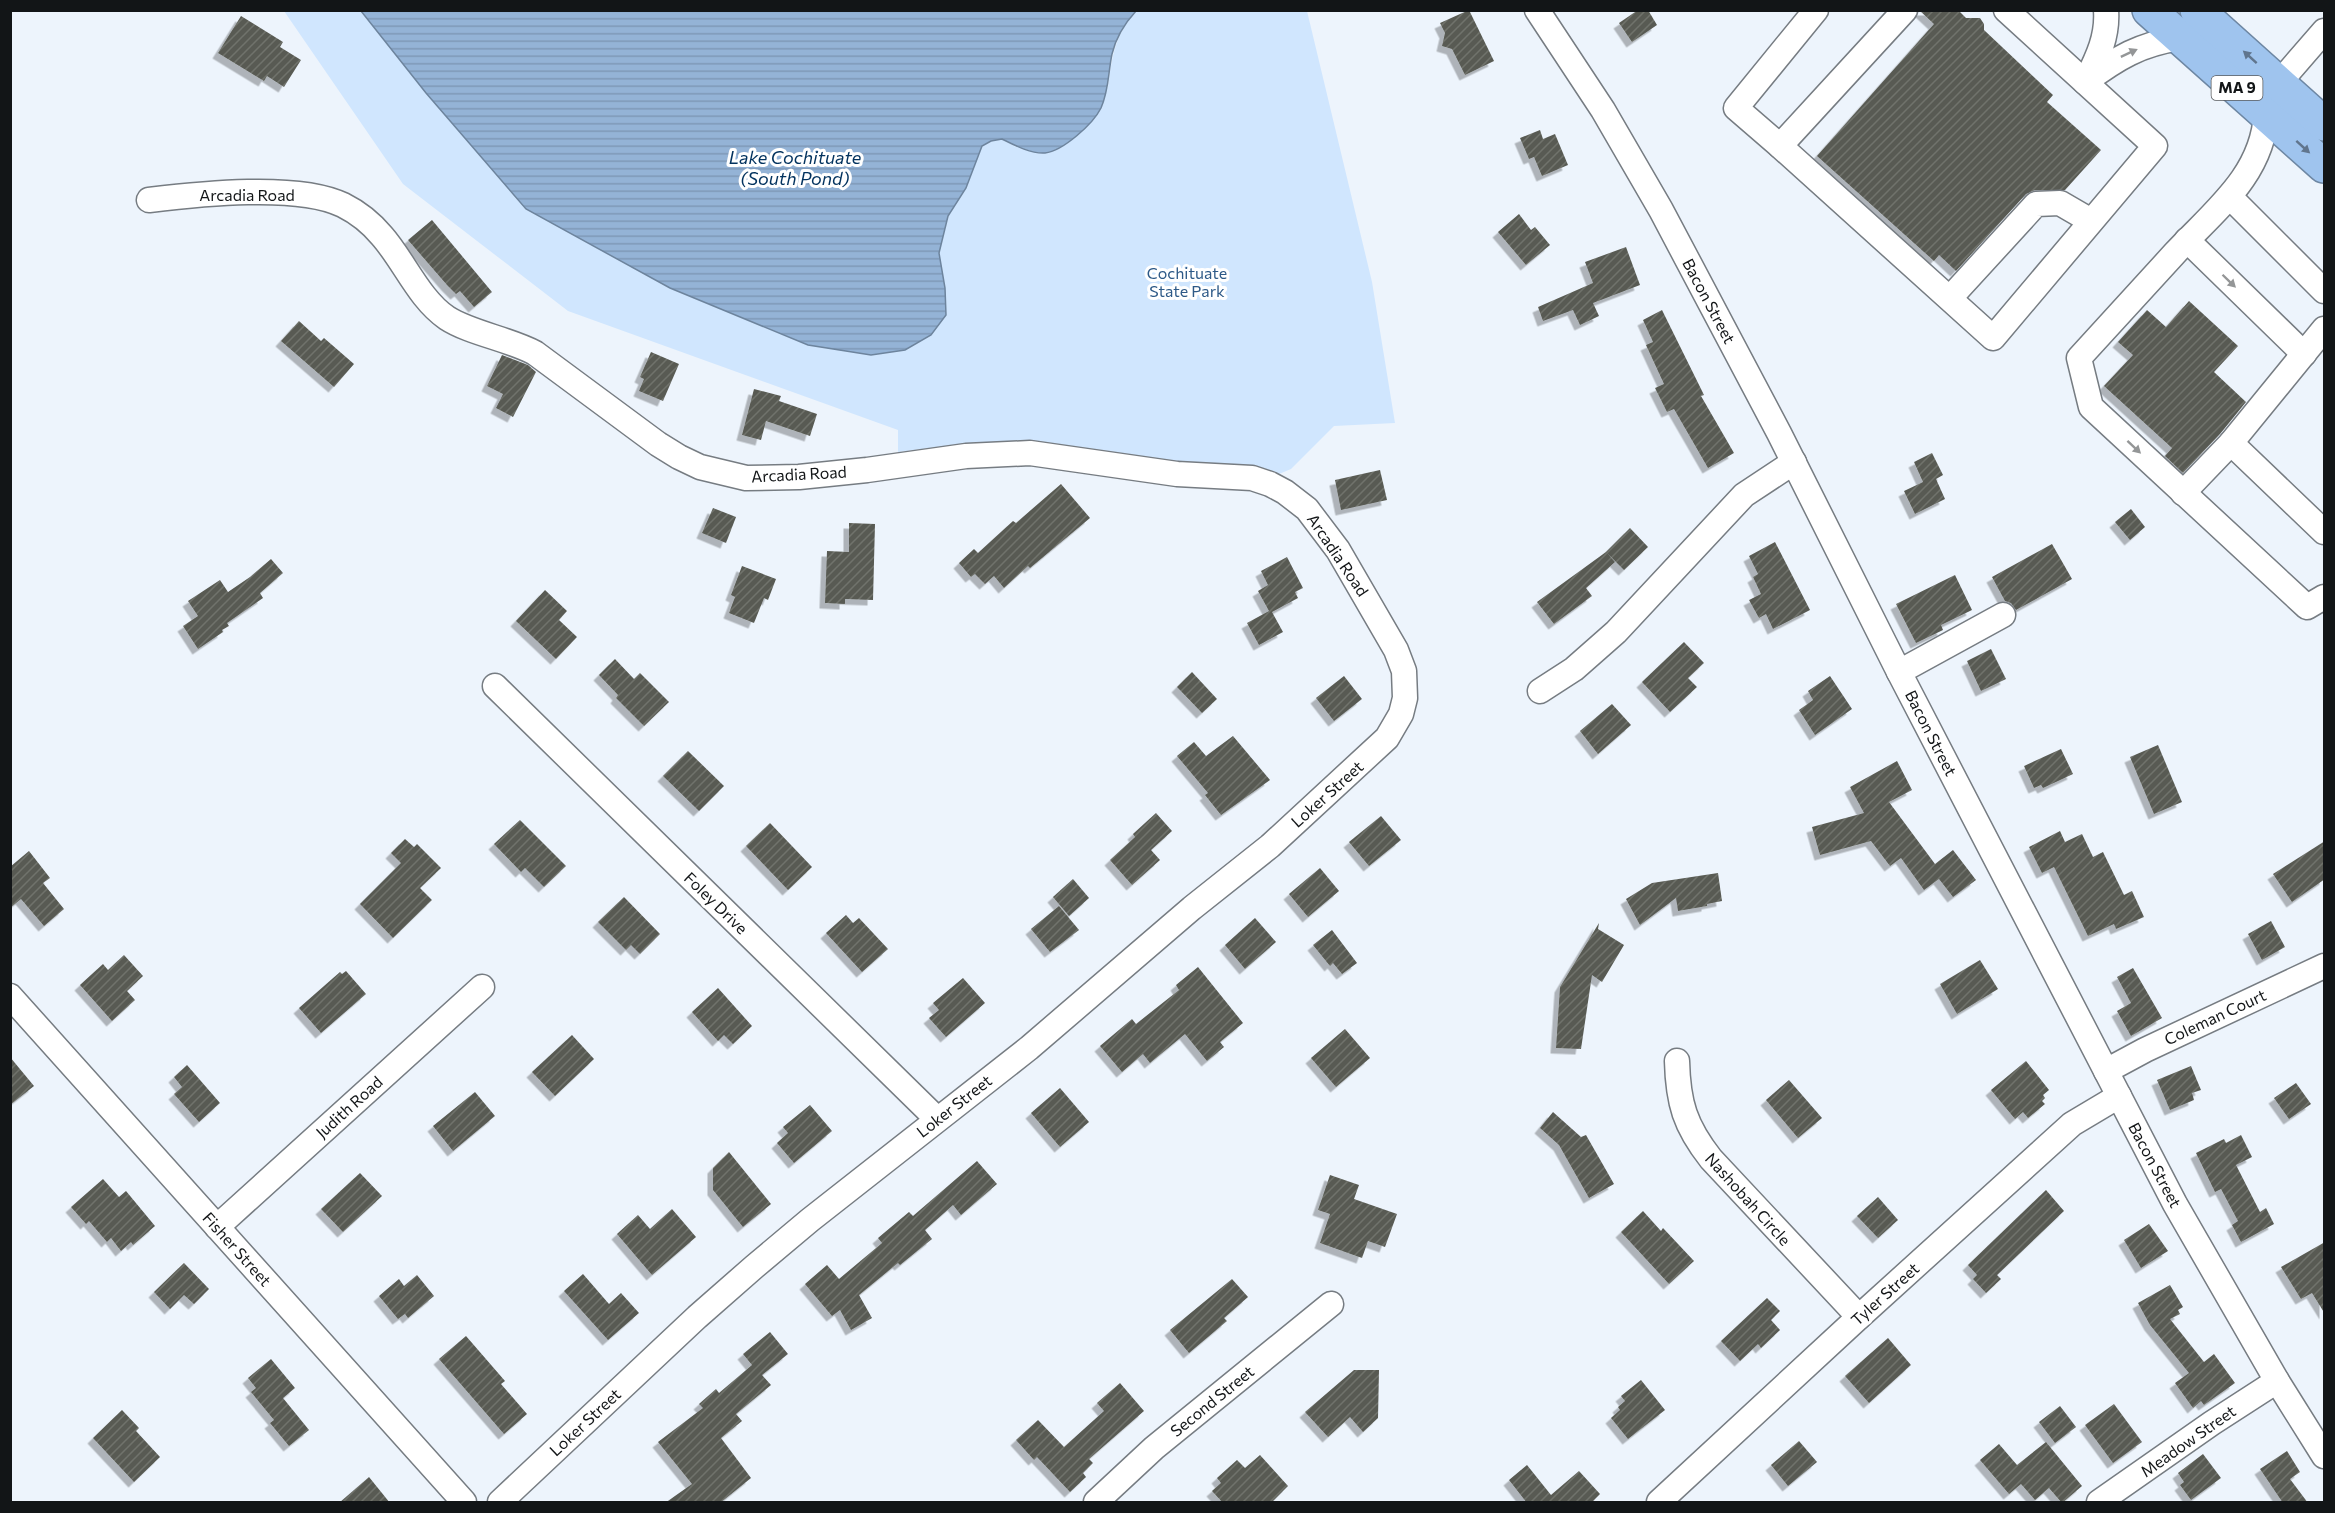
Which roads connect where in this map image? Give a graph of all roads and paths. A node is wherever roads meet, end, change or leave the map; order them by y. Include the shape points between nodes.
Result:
1 (1537, 10) edge
2 (1816, 10) edge
3 (1905, 10) edge
4 (2006, 10) edge
5 (2106, 10) edge
6 (2149, 10) edge
7 (2197, 11) edge
8 (2325, 31) edge
9 (2181, 38) junction
10 (2085, 82) junction
11 (2279, 83) junction
12 (2266, 114) junction
13 (2325, 124) edge
14 (1780, 146) junction
15 (2325, 166) edge
16 (2230, 198) junction
17 (149, 200) dead end
18 (2091, 221) junction
19 (2187, 240) junction
20 (2325, 291) edge
21 (1950, 298) junction
22 (2325, 329) edge
23 (2304, 354) junction
24 (2231, 443) junction
25 (1794, 462) junction
26 (2183, 493) junction
27 (2325, 532) edge
28 (2325, 597) edge
29 (2003, 615) dead end
30 (1899, 672) junction
31 (495, 686) dead end
32 (1540, 691) dead end
33 (1404, 708) joint
34 (2325, 966) edge
35 (482, 987) dead end
36 (10, 996) edge
37 (1677, 1061) dead end
38 (2106, 1071) junction
39 (2119, 1096) junction
40 (937, 1119) junction
41 (217, 1227) junction
42 (1331, 1304) dead end
43 (1859, 1317) junction
44 (2277, 1381) junction
45 (2325, 1456) edge
46 (464, 1503) edge
47 (500, 1503) edge
48 (1096, 1503) edge
49 (1659, 1503) edge
50 (2099, 1503) edge

1 - 25 street, Bacon Street via 1643,177
2 - 14 street via 1736,108
3 - 14 street
4 - 10 street
5 - 10 street via 2102,48
6 - 9 highway, MA 9
11 -> 7 highway, MA 9
8 - 11 street
10 -> 9 street via 2132,51
9 - 12 highway, MA 9
10 - 18 street via 2155,147
11 - 13 highway, MA 9
12 -> 15 highway, MA 9
12 - 16 street via 2258,152
14 - 21 street
16 - 19 street
16 - 20 street
17 - 33 street, Arcadia Road via 278,193 342,204 380,233 420,289 447,318 535,353 672,453 722,473 769,479 966,456 1029,453 1177,474 1252,478 1270,484 1307,509 1338,550 1396,650 1405,680
18 - 21 street via 2060,203 2036,204
18 - 21 street via 1993,338
19 -> 23 street
19 -> 26 street via 2079,358 2091,407
22 - 23 street
23 - 24 street
24 - 26 street
24 - 27 street
25 - 30 street, Bacon Street
25 - 32 street via 1744,495 1616,632 1574,669
26 - 28 street via 2307,608
29 - 30 street
30 - 38 street, Bacon Street
31 - 40 street, Foley Drive
33 - 40 street, Loker Street via 1398,723 1379,746 1270,846 1029,1048
34 - 38 street, Coleman Court
35 - 41 street, Judith Road
36 - 41 street, Fisher Street
37 - 43 street, Nashobah Circle via 1678,1090 1695,1140
38 - 39 street, Bacon Street
39 - 43 street, Tyler Street via 2072,1124
39 - 44 street, Bacon Street via 2197,1244
40 - 47 street, Loker Street via 726,1292
41 - 46 street, Fisher Street
42 - 48 street, Second Street via 1154,1448
43 - 49 street, Tyler Street
44 - 45 street, Bacon Street
44 - 50 street, Meadow Street

